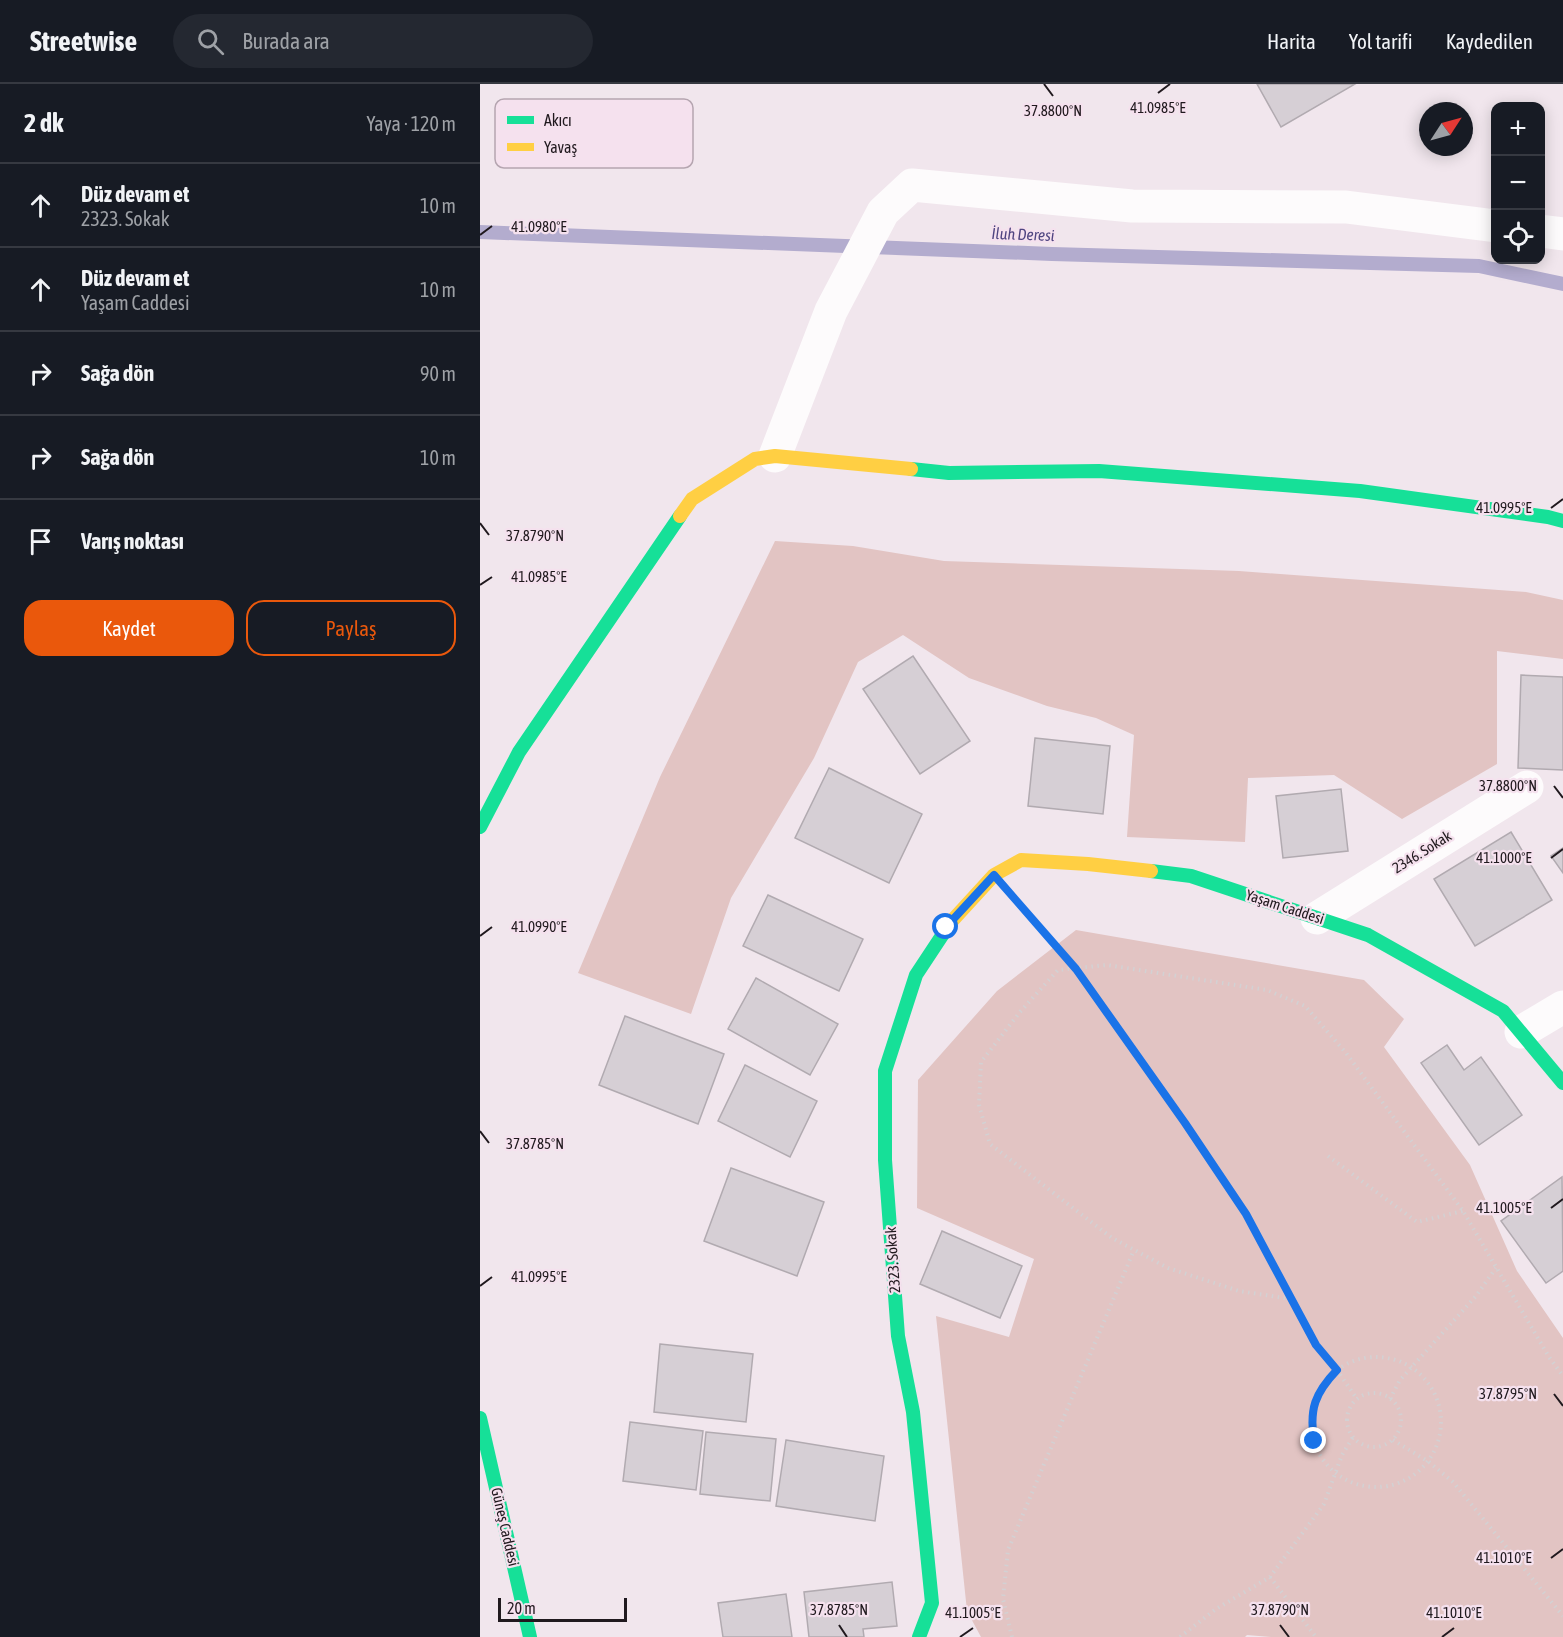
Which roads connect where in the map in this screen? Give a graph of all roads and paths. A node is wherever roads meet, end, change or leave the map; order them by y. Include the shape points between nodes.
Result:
1 (1491, 225) edge
2 (1545, 232) edge
3 (1563, 234) edge
4 (775, 456) junction
5 (1563, 521) edge
6 (1527, 787) dead end
7 (480, 827) edge
8 (994, 875) junction
9 (970, 901) joint
10 (1317, 918) junction
11 (1076, 969) junction
12 (1563, 1007) edge
13 (1521, 1032) junction
14 (1563, 1083) edge
15 (1328, 1156) dead end
16 (1463, 1210) junction
17 (1134, 1250) junction
18 (1496, 1268) junction
19 (1291, 1299) junction
20 (1412, 1368) junction
21 (1337, 1370) junction
22 (1563, 1376) edge
23 (1357, 1399) junction
24 (1390, 1400) junction
25 (480, 1418) edge
26 (1353, 1437) junction
27 (1392, 1440) junction
28 (1429, 1462) junction
29 (1335, 1473) junction
30 (1270, 1577) junction
31 (1563, 1616) edge
32 (530, 1637) edge
33 (919, 1637) edge
34 (1012, 1637) edge
35 (1180, 1637) edge
36 (1316, 1637) edge

1 - 4 street via 1346,207 1132,206 912,185 883,212 831,311
2 - 3 street
4 - 5 street via 950,473 1099,471 1360,491
4 - 7 street via 755,459 692,499 519,752
6 - 10 street, 2346. Sokak
8 - 9 street, Yaşam Caddesi
8 - 10 street, Yaşam Caddesi via 1021,860 1191,876
8 - 11 path
9 - 33 street, 2323. Sokak via 946,927 916,975 885,1071 885,1160 898,1336 913,1412 933,1603
10 - 13 street, Yaşam Caddesi via 1368,935 1503,1011
11 - 16 path via 1107,965 1267,990 1305,1006 1346,1053
11 - 17 path via 1058,970 981,1062 979,1105 990,1144 1112,1238
11 - 19 path via 1246,1214
12 - 13 street
13 - 14 street, Yaşam Caddesi
15 - 16 path via 1417,1222
16 - 18 path
17 - 19 path via 1168,1268 1239,1291
17 - 34 path via 1008,1550 1003,1599
18 - 20 path
18 - 22 path
19 - 21 path via 1316,1345
20 - 21 path via 1394,1359 1374,1357 1355,1360
20 - 24 path via 1400,1380
20 - 28 path via 1428,1382 1438,1401 1442,1422
21 - 23 path
21 - 29 path via 1323,1384 1314,1402 1311,1421 1314,1441
23 - 24 path via 1374,1393
23 - 26 path via 1347,1421
24 - 27 path via 1401,1414 1401,1424
25 - 32 street, Güneş Caddesi
26 - 27 path via 1368,1447 1386,1445
26 - 29 path
27 - 28 path
28 - 29 path via 1413,1477 1384,1487 1353,1483
28 - 31 path via 1453,1482
29 - 30 path via 1324,1504
30 - 35 path
30 - 36 path

